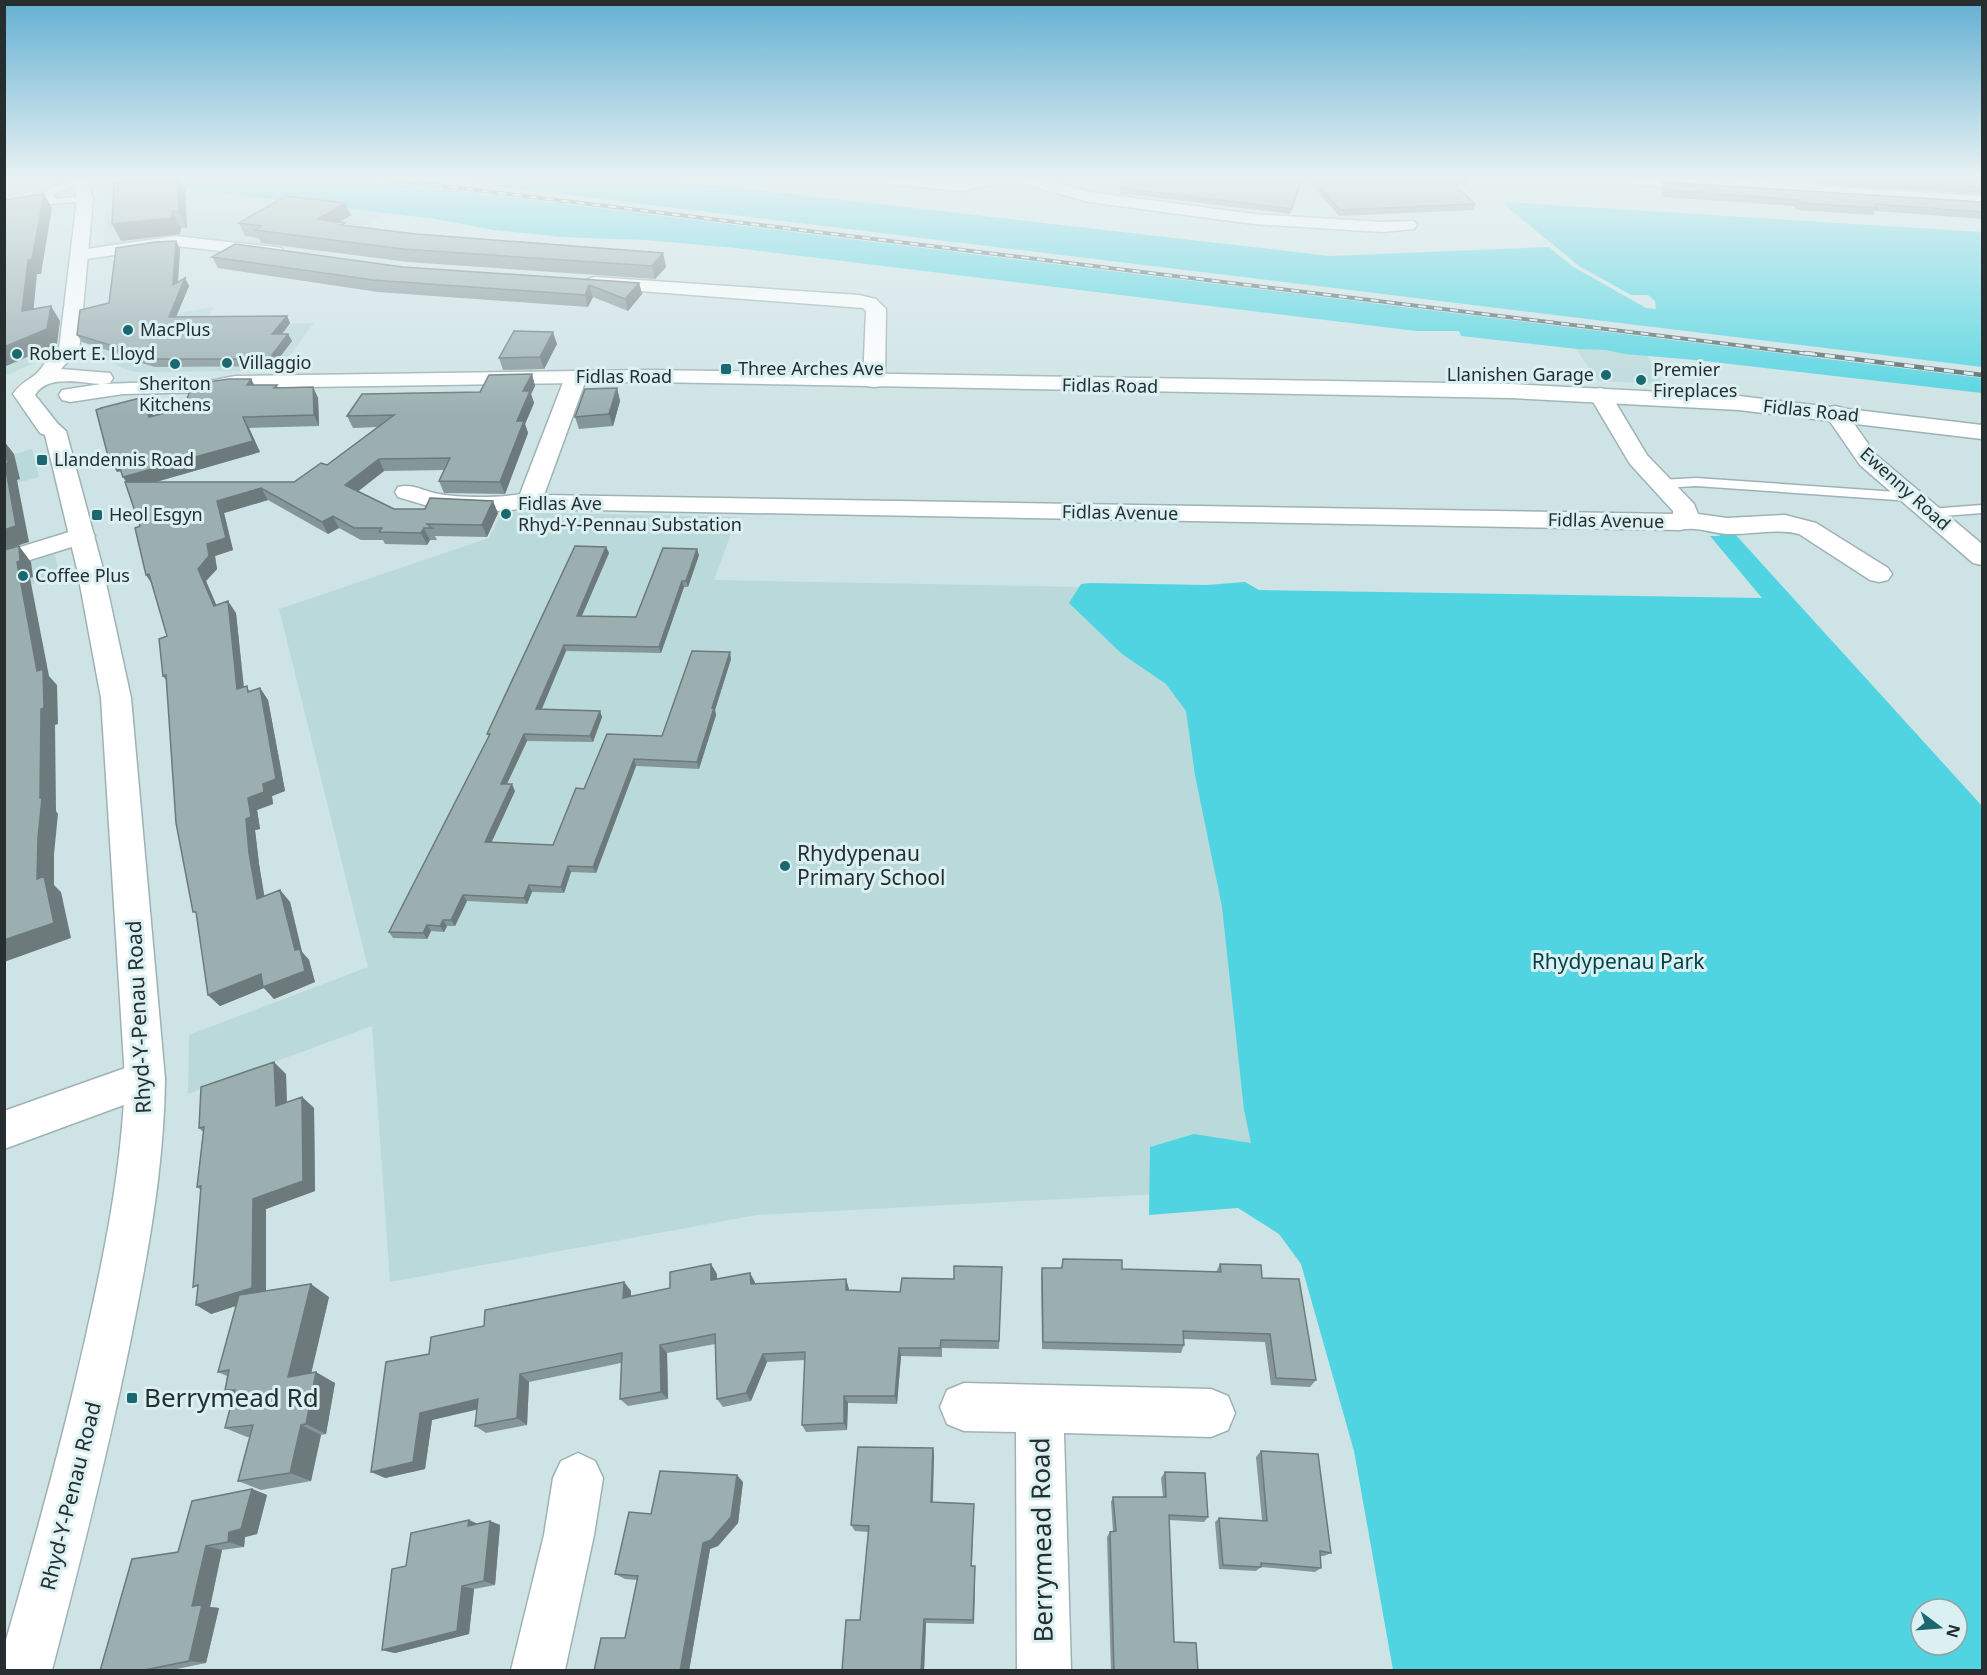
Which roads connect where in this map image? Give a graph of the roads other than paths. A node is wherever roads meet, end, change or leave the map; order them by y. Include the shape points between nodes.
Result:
1 (80, 257) edge
2 (571, 282) edge
3 (69, 352) junction
4 (576, 377) junction
5 (874, 381) junction
6 (4, 390) edge
7 (27, 392) edge
8 (70, 395) junction
9 (1600, 395) junction
10 (1835, 413) junction
11 (1983, 432) edge
12 (1661, 484) junction
13 (407, 492) dead end
14 (533, 499) junction
15 (1921, 505) junction
16 (1983, 509) edge
17 (1684, 519) junction
18 (82, 536) junction
19 (1983, 557) edge
20 (4, 560) edge
21 (1880, 574) dead end
22 (145, 1079) junction
23 (4, 1130) edge
24 (964, 1407) dead end
25 (1040, 1409) junction
26 (1211, 1413) dead end
27 (578, 1478) dead end
28 (25, 1671) edge
29 (538, 1671) edge
30 (1044, 1671) edge

1 - 3 street
2 - 5 street via 865,302 876,309
3 - 7 street via 60,356
3 - 8 street, Rhyd-Y-Penau Road via 75,354 80,369
4 - 5 street, Fidlas Road
4 - 8 street, Fidlas Road via 235,382
4 - 14 street via 534,487
5 - 9 street, Fidlas Road
6 - 7 street
7 - 8 street, Fidlas Road via 44,401
7 - 8 street via 32,409 44,418 48,428
8 - 18 street, Rhyd-Y-Penau Road
9 - 10 street, Fidlas Road
9 - 12 street, Fidlas Avenue via 1629,446
10 - 11 street, Fidlas Road
10 - 15 street, Ewenny Road via 1868,460
12 - 15 lane via 1696,482
12 - 17 street, Fidlas Avenue via 1685,509
13 - 14 street, Fidlas Avenue via 438,502 507,504
14 - 17 street, Fidlas Avenue via 559,504 1665,523
15 - 16 lane
15 - 19 street, Ewenny Road
17 - 21 street via 1727,526 1794,523
18 - 20 street
18 - 22 street, Rhyd-Y-Penau Road via 117,698
22 - 23 street
22 - 28 street, Rhyd-Y-Penau Road via 143,1134 123,1272 85,1450
24 - 25 street, Berrymead Road
25 - 26 street, Berrymead Road
25 - 30 street, Berrymead Road
27 - 29 street

